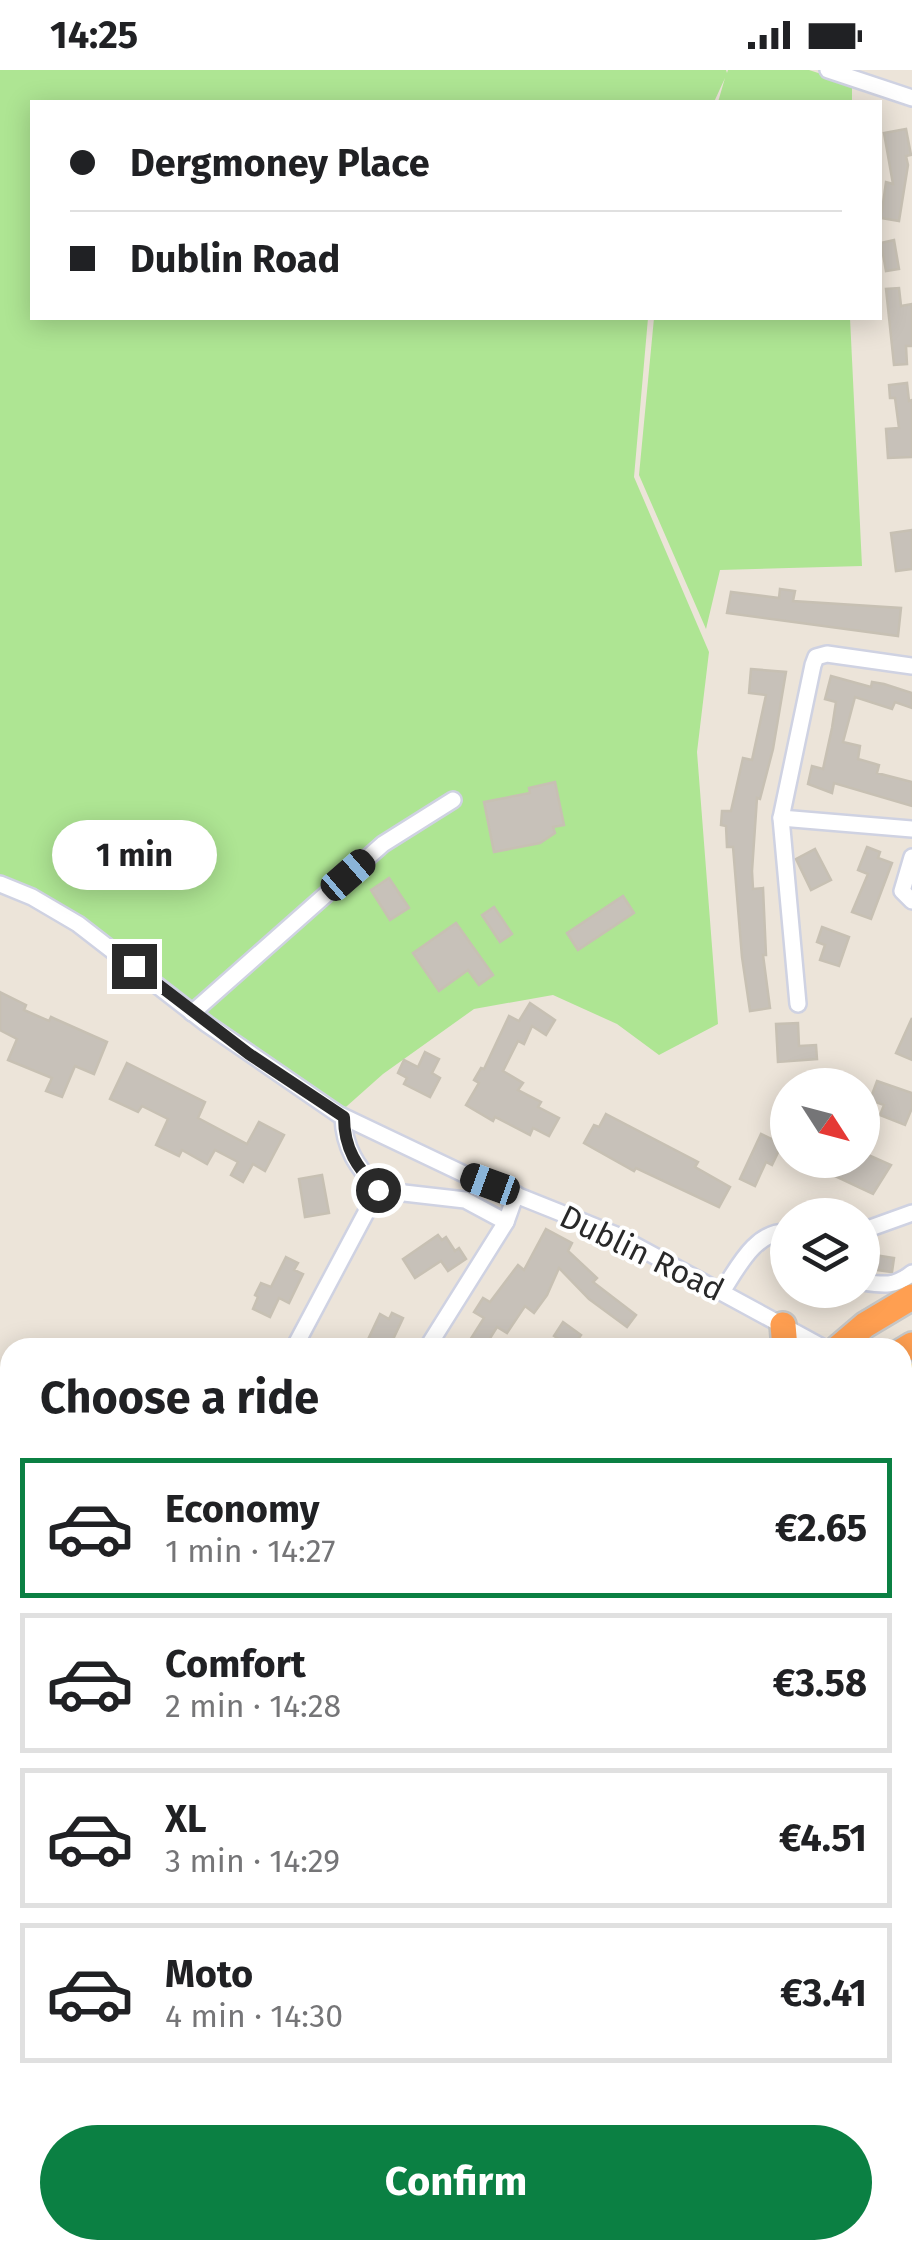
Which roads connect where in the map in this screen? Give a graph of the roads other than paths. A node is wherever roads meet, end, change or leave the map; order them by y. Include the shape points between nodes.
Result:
1 (828, 70) edge
2 (858, 75) edge
3 (912, 98) edge
4 (912, 666) edge
5 (453, 800) dead end
6 (781, 818) junction
7 (912, 828) edge
8 (912, 858) edge
9 (0, 884) edge
10 (912, 901) edge
11 (798, 1004) dead end
12 (192, 1013) junction
13 (344, 1117) junction
14 (378, 1190) junction
15 (516, 1194) junction
16 (912, 1212) edge
17 (506, 1222) junction
18 (880, 1224) edge
19 (770, 1235) edge
20 (912, 1273) edge
21 (880, 1285) edge
22 (722, 1290) junction
23 (912, 1297) edge
24 (784, 1336) edge
25 (299, 1338) edge
26 (434, 1338) edge
27 (850, 1338) edge

1 - 2 street
2 - 3 street
4 - 6 street via 816,657
5 - 12 street via 383,844
6 - 7 street
6 - 11 street
8 - 10 street via 902,891
9 - 12 street, Dublin Road via 78,924
12 - 13 street, Dublin Road
13 - 14 street via 350,1156
13 - 15 street, Dublin Road
14 - 17 street via 465,1200
14 - 25 street
15 - 17 street
15 - 22 street, Dublin Road via 616,1235
16 - 18 street
17 - 26 street
19 - 22 street via 749,1250
20 - 21 street
22 - 24 street, Dublin Road
23 - 27 highway

